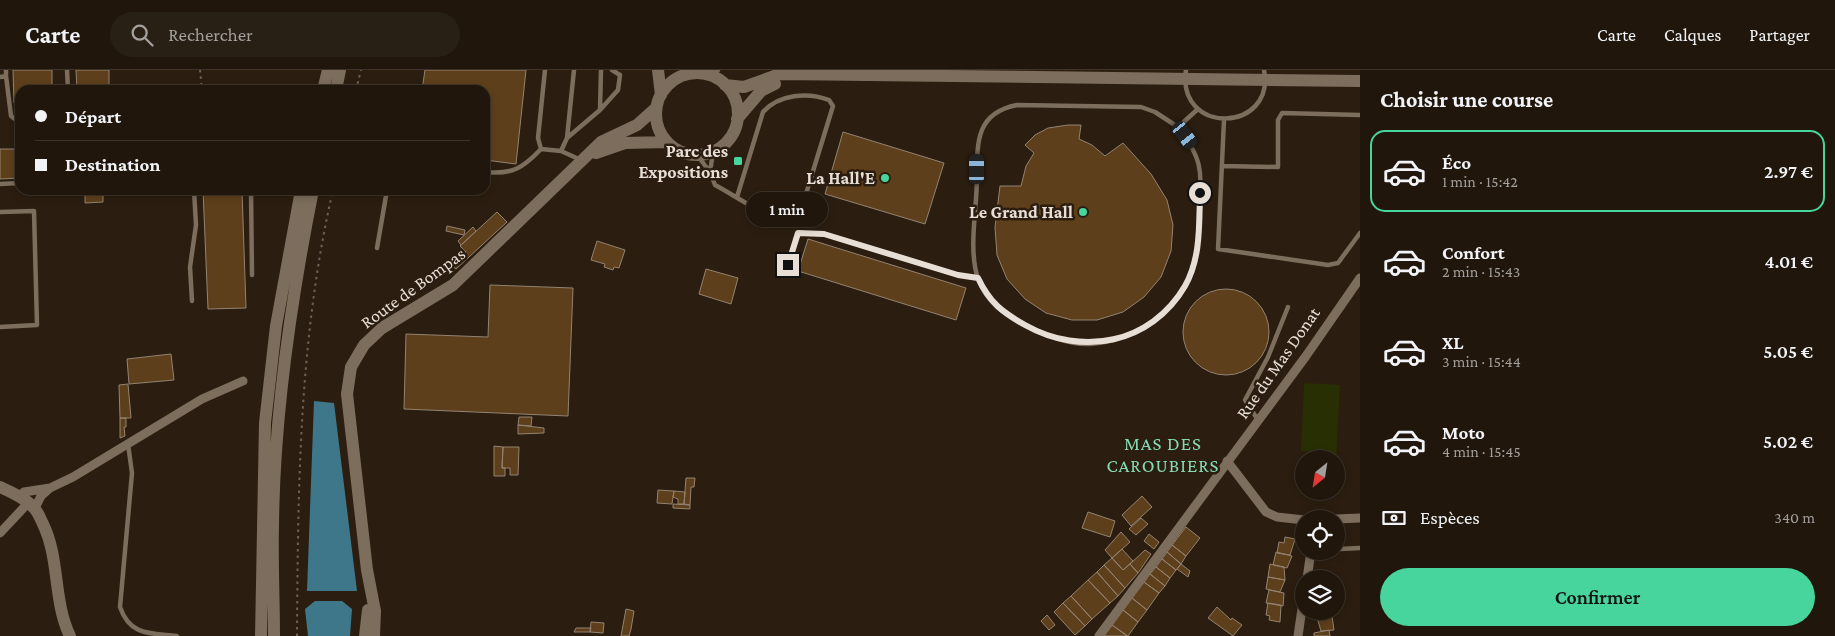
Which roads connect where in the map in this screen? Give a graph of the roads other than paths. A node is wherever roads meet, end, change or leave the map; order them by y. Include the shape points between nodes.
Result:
1 (6, 70) edge
2 (67, 70) edge
3 (328, 70) edge
4 (340, 70) edge
5 (545, 70) edge
6 (574, 70) edge
7 (601, 70) edge
8 (612, 70) edge
9 (658, 70) edge
10 (695, 72) edge
11 (715, 73) edge
12 (1185, 74) edge
13 (801, 75) junction
14 (1264, 75) edge
15 (6, 76) junction
16 (0, 77) edge
17 (1360, 81) edge
18 (68, 85) edge
19 (324, 85) edge
20 (337, 85) edge
21 (725, 85) junction
22 (661, 95) junction
23 (656, 108) junction
24 (1198, 109) junction
25 (600, 110) junction
26 (1360, 116) edge
27 (15, 119) edge
28 (737, 119) junction
29 (1224, 120) junction
30 (1178, 127) junction
31 (567, 138) junction
32 (666, 142) junction
33 (542, 149) junction
34 (561, 151) junction
35 (713, 152) junction
36 (697, 155) junction
37 (583, 160) junction
38 (1222, 166) junction
39 (710, 172) junction
40 (490, 173) edge
41 (15, 183) edge
42 (0, 184) edge
43 (194, 195) edge
44 (251, 195) edge
45 (300, 195) edge
46 (312, 195) edge
47 (386, 195) edge
48 (737, 197) junction
49 (0, 212) edge
50 (1360, 232) edge
51 (377, 248) dead end
52 (788, 265) dead end
53 (252, 275) dead end
54 (978, 278) junction
55 (1360, 278) edge
56 (192, 301) dead end
57 (1288, 307) dead end
58 (0, 326) edge
59 (243, 381) dead end
60 (1258, 420) junction
61 (128, 444) junction
62 (1227, 461) junction
63 (0, 487) edge
64 (50, 488) junction
65 (28, 502) junction
66 (1360, 518) edge
67 (1345, 519) edge
68 (1295, 521) edge
69 (0, 532) edge
70 (1360, 548) edge
71 (1345, 549) edge
72 (368, 570) junction
73 (1300, 620) edge
74 (70, 636) edge
75 (177, 636) edge
76 (261, 636) edge
77 (274, 636) edge
78 (365, 636) edge
79 (374, 636) edge
80 (1099, 636) edge
81 (1298, 636) edge

1 - 15 lane
2 - 18 lane
3 - 19 main road
4 - 20 main road
5 - 33 lane via 538,138
6 - 31 lane
7 - 25 lane
8 - 25 lane via 620,75 618,90
9 - 22 main road
10 - 11 main road
10 - 22 main road via 676,79
11 - 21 main road
12 - 13 main road
12 - 14 main road
12 - 24 lane via 1186,90
13 - 21 main road via 780,74 744,87
13 - 28 main road via 782,80 762,91
14 - 17 main road
14 - 29 lane via 1261,95 1253,108 1234,119
15 - 16 lane
15 - 27 lane via 11,116
21 - 28 main road via 737,106
22 - 23 main road
23 - 32 main road via 658,126
23 - 37 main road, Route de Bompas via 637,125 601,142
24 - 29 lane via 1205,115
24 - 30 lane
25 - 31 lane
26 - 38 lane via 1282,113 1278,120 1278,167
28 - 35 main road via 730,138
29 - 38 lane
30 - 54 lane via 1141,107 1017,105 996,112 981,131 977,152 974,250
30 - 54 lane via 1199,159 1198,239 1194,265 1185,286 1153,321 1135,333 1114,340 1089,344 1069,341 1049,336 1007,315 991,302
31 - 34 lane
32 - 36 main road via 686,154
32 - 37 main road, Route de Bompas via 625,143
33 - 34 lane
33 - 40 lane via 517,170 502,174
34 - 37 lane
35 - 36 main road
35 - 39 lane
36 - 39 lane
37 - 72 main road, Route de Bompas via 453,285 382,328 364,345 351,367 348,394
38 - 50 lane via 1218,248 1328,265 1338,263
39 - 48 lane via 715,185
41 - 42 lane
43 - 56 lane via 196,225 190,267
44 - 53 lane
45 - 76 main road via 276,326 265,423
46 - 77 main road via 286,343 278,432 273,525
47 - 51 lane
48 - 48 lane via 777,216 796,215 802,207 833,106 830,100 802,95 771,103 763,112
49 - 58 lane via 34,211 37,325
52 - 54 lane via 798,233 824,234 958,275
55 - 60 street, Rue du Mas Donat
57 - 60 lane via 1268,357 1245,400
59 - 61 street via 202,399
60 - 62 street, Rue du Mas Donat
61 - 64 street
61 - 75 lane via 132,473 120,607 125,622 140,632
62 - 68 street via 1266,512
62 - 80 street, Rue du Mas Donat
63 - 65 main road
64 - 65 street
64 - 65 street via 24,492
65 - 69 street
65 - 74 main road via 47,533 54,556 64,624
66 - 67 street
70 - 71 lane
72 - 78 main road, Route de Bompas
72 - 79 main road, Route de Bompas via 375,611
73 - 81 street

